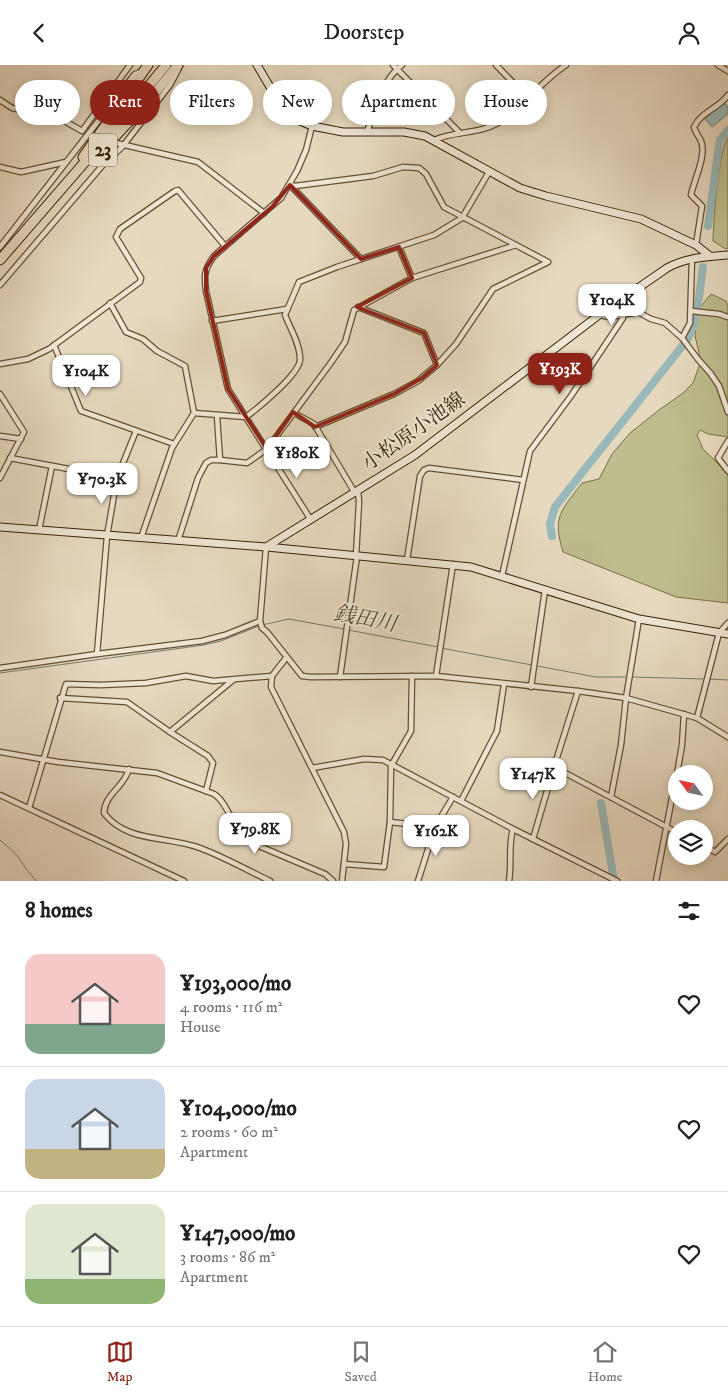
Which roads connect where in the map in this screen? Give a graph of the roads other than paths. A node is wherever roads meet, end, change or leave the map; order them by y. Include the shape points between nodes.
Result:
1 (130, 65) edge
2 (159, 65) edge
3 (166, 65) edge
4 (179, 65) edge
5 (257, 65) edge
6 (402, 65) edge
7 (496, 65) edge
8 (566, 65) edge
9 (718, 65) edge
10 (394, 67) edge
11 (145, 68) edge
12 (728, 71) edge
13 (511, 80) edge
14 (546, 80) edge
15 (728, 95) edge
16 (0, 100) edge
17 (494, 125) edge
18 (312, 126) junction
19 (367, 132) junction
20 (460, 133) junction
21 (434, 140) junction
22 (116, 143) dead end
23 (123, 146) junction
24 (66, 162) junction
25 (0, 167) edge
26 (73, 171) junction
27 (489, 172) junction
28 (290, 185) junction
29 (49, 202) junction
30 (264, 213) junction
31 (462, 218) junction
32 (24, 233) junction
33 (516, 245) junction
34 (696, 245) junction
35 (225, 246) junction
36 (0, 247) edge
37 (399, 247) junction
38 (728, 255) edge
39 (710, 256) junction
40 (692, 257) junction
41 (361, 259) junction
42 (0, 260) edge
43 (412, 278) junction
44 (0, 285) edge
45 (110, 303) junction
46 (358, 307) junction
47 (287, 309) junction
48 (691, 311) junction
49 (600, 315) junction
50 (623, 315) junction
51 (728, 317) edge
52 (212, 321) junction
53 (682, 338) junction
54 (54, 345) junction
55 (0, 364) edge
56 (437, 365) junction
57 (0, 395) edge
58 (728, 412) edge
59 (194, 413) junction
60 (294, 413) junction
61 (217, 416) junction
62 (246, 417) junction
63 (315, 427) junction
64 (136, 431) junction
65 (0, 436) edge
66 (21, 439) junction
67 (728, 441) edge
68 (174, 444) junction
69 (267, 449) junction
70 (10, 458) junction
71 (220, 460) junction
72 (52, 466) junction
73 (728, 471) edge
74 (0, 478) edge
75 (117, 478) junction
76 (523, 480) junction
77 (356, 492) junction
78 (311, 519) junction
79 (0, 527) edge
80 (39, 530) junction
81 (107, 536) junction
82 (141, 538) junction
83 (178, 541) junction
84 (266, 547) junction
85 (357, 556) junction
86 (407, 560) junction
87 (453, 564) junction
88 (502, 576) junction
89 (545, 590) junction
90 (639, 619) junction
91 (260, 621) junction
92 (728, 623) edge
93 (718, 633) junction
94 (728, 634) edge
95 (97, 654) junction
96 (286, 658) junction
97 (0, 668) edge
98 (272, 676) junction
99 (412, 676) junction
100 (436, 676) junction
101 (340, 677) junction
102 (234, 679) junction
103 (504, 683) junction
104 (531, 687) junction
105 (578, 691) junction
106 (60, 698) junction
107 (626, 698) junction
108 (684, 714) junction
109 (697, 718) junction
110 (170, 732) junction
111 (728, 737) edge
112 (0, 752) edge
113 (44, 759) junction
114 (392, 765) junction
115 (678, 765) edge
116 (554, 767) junction
117 (312, 768) junction
118 (129, 769) junction
119 (206, 791) junction
120 (0, 795) edge
121 (453, 797) junction
122 (610, 797) junction
123 (461, 801) junction
124 (29, 808) junction
125 (670, 810) edge
126 (390, 822) junction
127 (435, 827) junction
128 (667, 827) junction
129 (513, 829) junction
130 (533, 839) junction
131 (728, 839) edge
132 (713, 851) edge
133 (344, 864) junction
134 (184, 881) edge
135 (270, 881) edge
136 (333, 881) edge
137 (342, 881) edge
138 (418, 881) edge
139 (509, 881) edge
140 (617, 881) edge
141 (656, 881) edge

1 - 16 street via 82,131 54,115 12,108
2 - 26 highway, 23
3 - 29 highway, 23
4 - 23 street via 170,85
4 - 32 highway, 23
5 - 18 street via 280,105
6 - 10 street
7 - 13 street
8 - 14 street
9 - 12 street
10 - 19 street via 378,99
10 - 20 street
11 - 24 street via 135,74
11 - 26 highway, 23
15 - 34 street via 694,127 702,147 691,195 702,206
17 - 20 street
18 - 19 street via 343,132
18 - 28 street via 306,150
19 - 21 street via 404,132
20 - 21 street
21 - 27 street
22 - 23 street
23 - 30 street via 198,162
23 - 44 street
24 - 25 street via 21,172
24 - 36 street
26 - 29 highway, 23
27 - 31 street
27 - 34 street via 520,188 546,196 642,219
28 - 30 street
28 - 31 street via 362,177 403,167 419,168 444,207
28 - 41 street
29 - 32 highway, 23
30 - 35 street
31 - 33 street
31 - 37 street via 434,235
32 - 42 highway, 23
33 - 43 street
33 - 56 street via 548,263 493,289 456,344
34 - 39 street
35 - 45 street via 178,190 175,191 116,235 142,280
35 - 52 street via 206,268 204,278
37 - 41 street
37 - 43 street
38 - 39 street, 小松原小池線
39 - 40 street, 小松原小池線
40 - 48 street
40 - 49 street, 小松原小池線 via 667,268
41 - 47 street via 299,282
43 - 46 street
45 - 54 street
45 - 59 street via 126,332 185,366
46 - 56 street via 424,333
46 - 60 street via 352,313 345,343
47 - 52 street
47 - 62 street via 285,315 301,361 276,392
48 - 51 street
48 - 53 street via 690,323
49 - 50 street
49 - 77 street, 小松原小池線 via 415,455
50 - 53 street via 638,312 665,323
50 - 76 street via 571,396 530,451
52 - 62 street via 225,382
53 - 58 street via 720,386
54 - 55 street via 37,355
54 - 64 street via 81,411
56 - 63 street via 418,381 394,394
57 - 66 street via 24,433
59 - 61 street
59 - 68 street
60 - 63 street
60 - 69 street
61 - 62 street
61 - 71 street
62 - 69 street
63 - 77 street
64 - 68 street
64 - 75 street
65 - 66 street
66 - 70 street
67 - 73 street via 718,458
68 - 82 street
69 - 71 street via 247,463
69 - 78 street
70 - 72 street
70 - 74 street
71 - 83 street via 211,460 200,472
72 - 75 street
72 - 80 street
75 - 81 street
76 - 86 street via 430,468 424,470 416,494
76 - 88 street
77 - 78 street, 小松原小池線
77 - 85 street via 360,502
78 - 84 street, 小松原小池線
79 - 80 street
80 - 81 street
81 - 82 street
81 - 95 street
82 - 83 street
83 - 84 street
84 - 85 street
84 - 91 street
85 - 86 street
85 - 101 street
86 - 87 street
87 - 88 street
87 - 100 street
88 - 89 street
89 - 90 street
89 - 104 street
90 - 93 street
90 - 107 street
91 - 95 street via 202,641
91 - 96 street
92 - 93 street
93 - 94 street
93 - 109 street
95 - 97 street
96 - 98 street
96 - 101 street via 302,676
98 - 102 street
98 - 117 street via 271,687
99 - 100 street
99 - 101 street
99 - 114 street via 410,731
100 - 103 street
102 - 106 street via 213,681 186,676 146,683 66,684
102 - 110 street
103 - 104 street
103 - 123 street via 497,731
104 - 105 street
105 - 107 street
105 - 116 street
106 - 110 street via 127,702
106 - 113 street
107 - 108 street
107 - 122 street via 621,745
108 - 109 street
108 - 115 street
109 - 111 street
110 - 119 street via 212,761
112 - 113 street
113 - 118 street
113 - 124 street
114 - 117 street via 383,760 364,759
114 - 121 street
114 - 126 street
116 - 122 street
116 - 130 street
117 - 133 street via 344,832
118 - 119 street via 157,773
118 - 135 street via 104,806 104,813 116,824 128,832 200,848
119 - 136 street via 220,798 245,840 325,874
120 - 124 street
121 - 123 street
121 - 127 street
122 - 128 street
123 - 129 street
124 - 134 street
125 - 128 street
126 - 127 street
126 - 133 street via 384,867
127 - 138 street
128 - 141 street
129 - 130 street
129 - 139 street via 509,843
130 - 140 street
131 - 132 street
133 - 137 street

